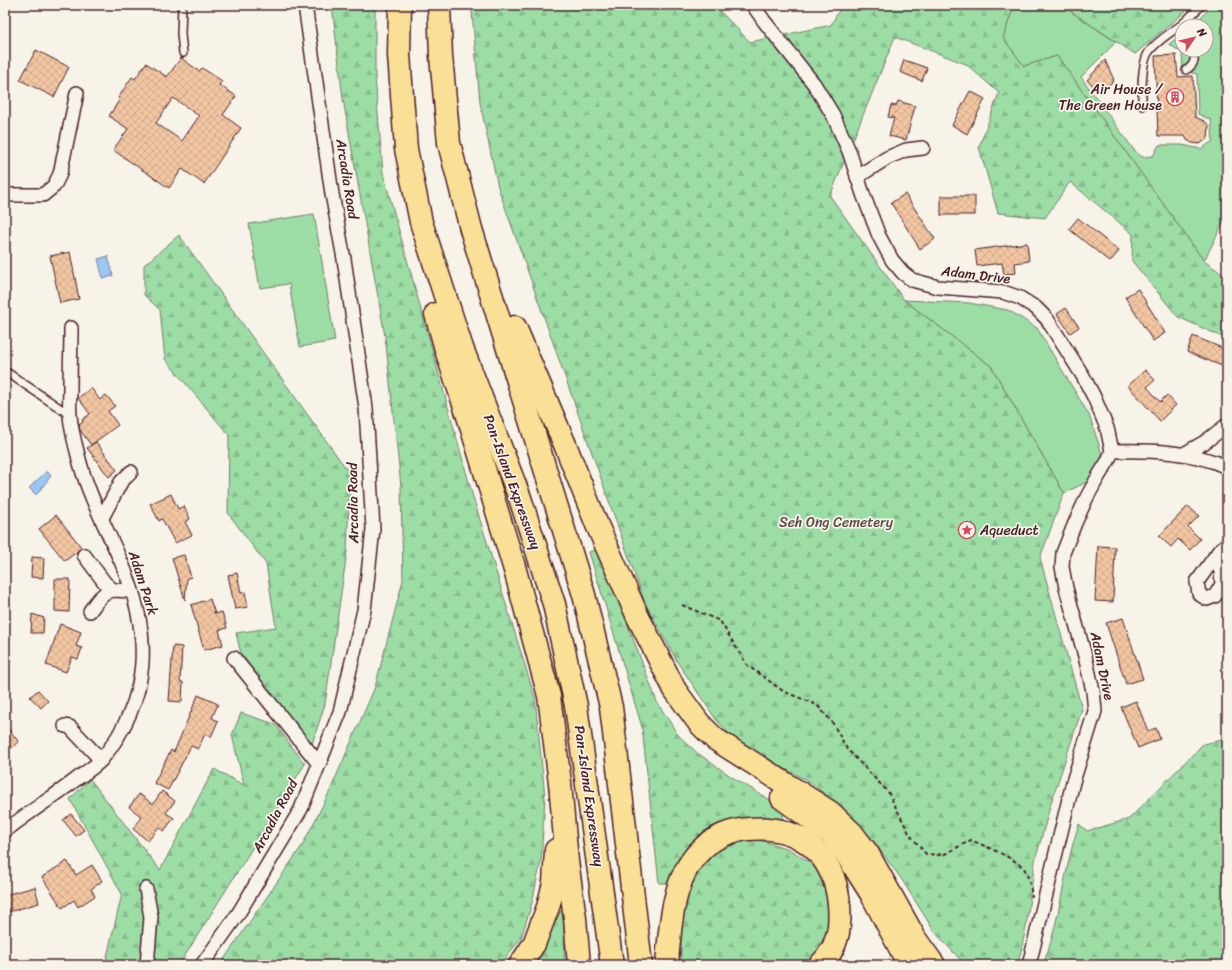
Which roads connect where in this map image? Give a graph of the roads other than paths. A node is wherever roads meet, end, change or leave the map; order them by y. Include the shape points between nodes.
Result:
1 (182, 5) edge
2 (305, 5) edge
3 (400, 5) edge
4 (439, 5) edge
5 (747, 5) edge
6 (753, 5) edge
7 (1202, 5) edge
8 (1191, 16) joint
9 (764, 21) junction
10 (183, 53) dead end
11 (1195, 58) edge
12 (1186, 70) dead end
13 (77, 92) dead end
14 (1142, 106) dead end
15 (923, 148) dead end
16 (857, 177) junction
17 (5, 195) edge
18 (422, 222) junction
19 (489, 289) junction
20 (71, 328) dead end
21 (5, 371) edge
22 (70, 415) junction
23 (1227, 425) edge
24 (1112, 451) junction
25 (1184, 454) junction
26 (1227, 467) edge
27 (131, 472) dead end
28 (102, 518) junction
29 (1227, 544) edge
30 (84, 555) dead end
31 (1214, 558) dead end
32 (113, 590) junction
33 (132, 591) junction
34 (90, 611) dead end
35 (234, 658) dead end
36 (65, 726) dead end
37 (715, 739) junction
38 (101, 760) junction
39 (319, 764) junction
40 (560, 783) junction
41 (5, 831) edge
42 (146, 889) dead end
43 (147, 965) edge
44 (202, 965) edge
45 (520, 965) edge
46 (579, 965) edge
47 (612, 965) edge
48 (641, 965) edge
49 (668, 965) edge
50 (820, 965) edge
51 (909, 965) edge
52 (934, 965) edge
53 (1029, 965) edge

1 - 10 lane
2 - 39 street, Arcadia Road via 366,408 373,530 364,610 340,712
3 - 18 highway, Pan-Island Expressway via 400,55 406,149
4 - 19 highway via 449,143
5 - 9 street, Adam Drive
6 - 9 street, Adam Drive
7 - 8 lane
8 - 14 lane via 1148,54 1144,65
9 - 16 street, Adam Drive via 814,84 833,115
11 - 12 lane via 1191,67
13 - 17 street via 60,174 54,186 43,195
15 - 16 street via 906,150 887,158
16 - 24 street, Adam Drive via 879,236 892,260 912,280 938,287 1003,292 1020,298 1036,308 1069,353 1094,397 1107,428
18 - 40 highway via 427,281 431,296 515,570 549,696
18 - 47 highway, Pan-Island Expressway via 462,348 520,498 554,604 576,706
19 - 37 highway via 508,311 638,617 679,696 698,723
19 - 48 highway via 584,595 611,707
20 - 22 street, Adam Park
21 - 22 lane
22 - 28 street, Adam Park via 80,462 90,494
23 - 25 street
24 - 25 street via 1140,450
24 - 53 street, Adam Drive via 1087,497 1063,553 1063,574 1085,656 1095,711 1073,782
25 - 26 street
27 - 28 street via 121,482
28 - 33 street, Adam Park
29 - 31 street
30 - 32 street
32 - 33 street
32 - 34 street via 107,592
33 - 38 street, Adam Park via 142,630 142,674 132,711
35 - 39 street
36 - 38 street via 70,727
37 - 51 highway via 718,748 740,769 795,806 830,834 860,874
37 - 52 highway via 830,812 852,833 868,854 916,940
38 - 41 street, Adam Park
39 - 44 street, Arcadia Road via 301,808 238,914
40 - 45 highway via 554,883 534,944
40 - 46 highway
42 - 43 street via 151,917
49 - 50 highway via 673,907 683,875 693,859 702,848 731,832 761,828 789,833 801,839 820,856 835,880 839,934 827,958

